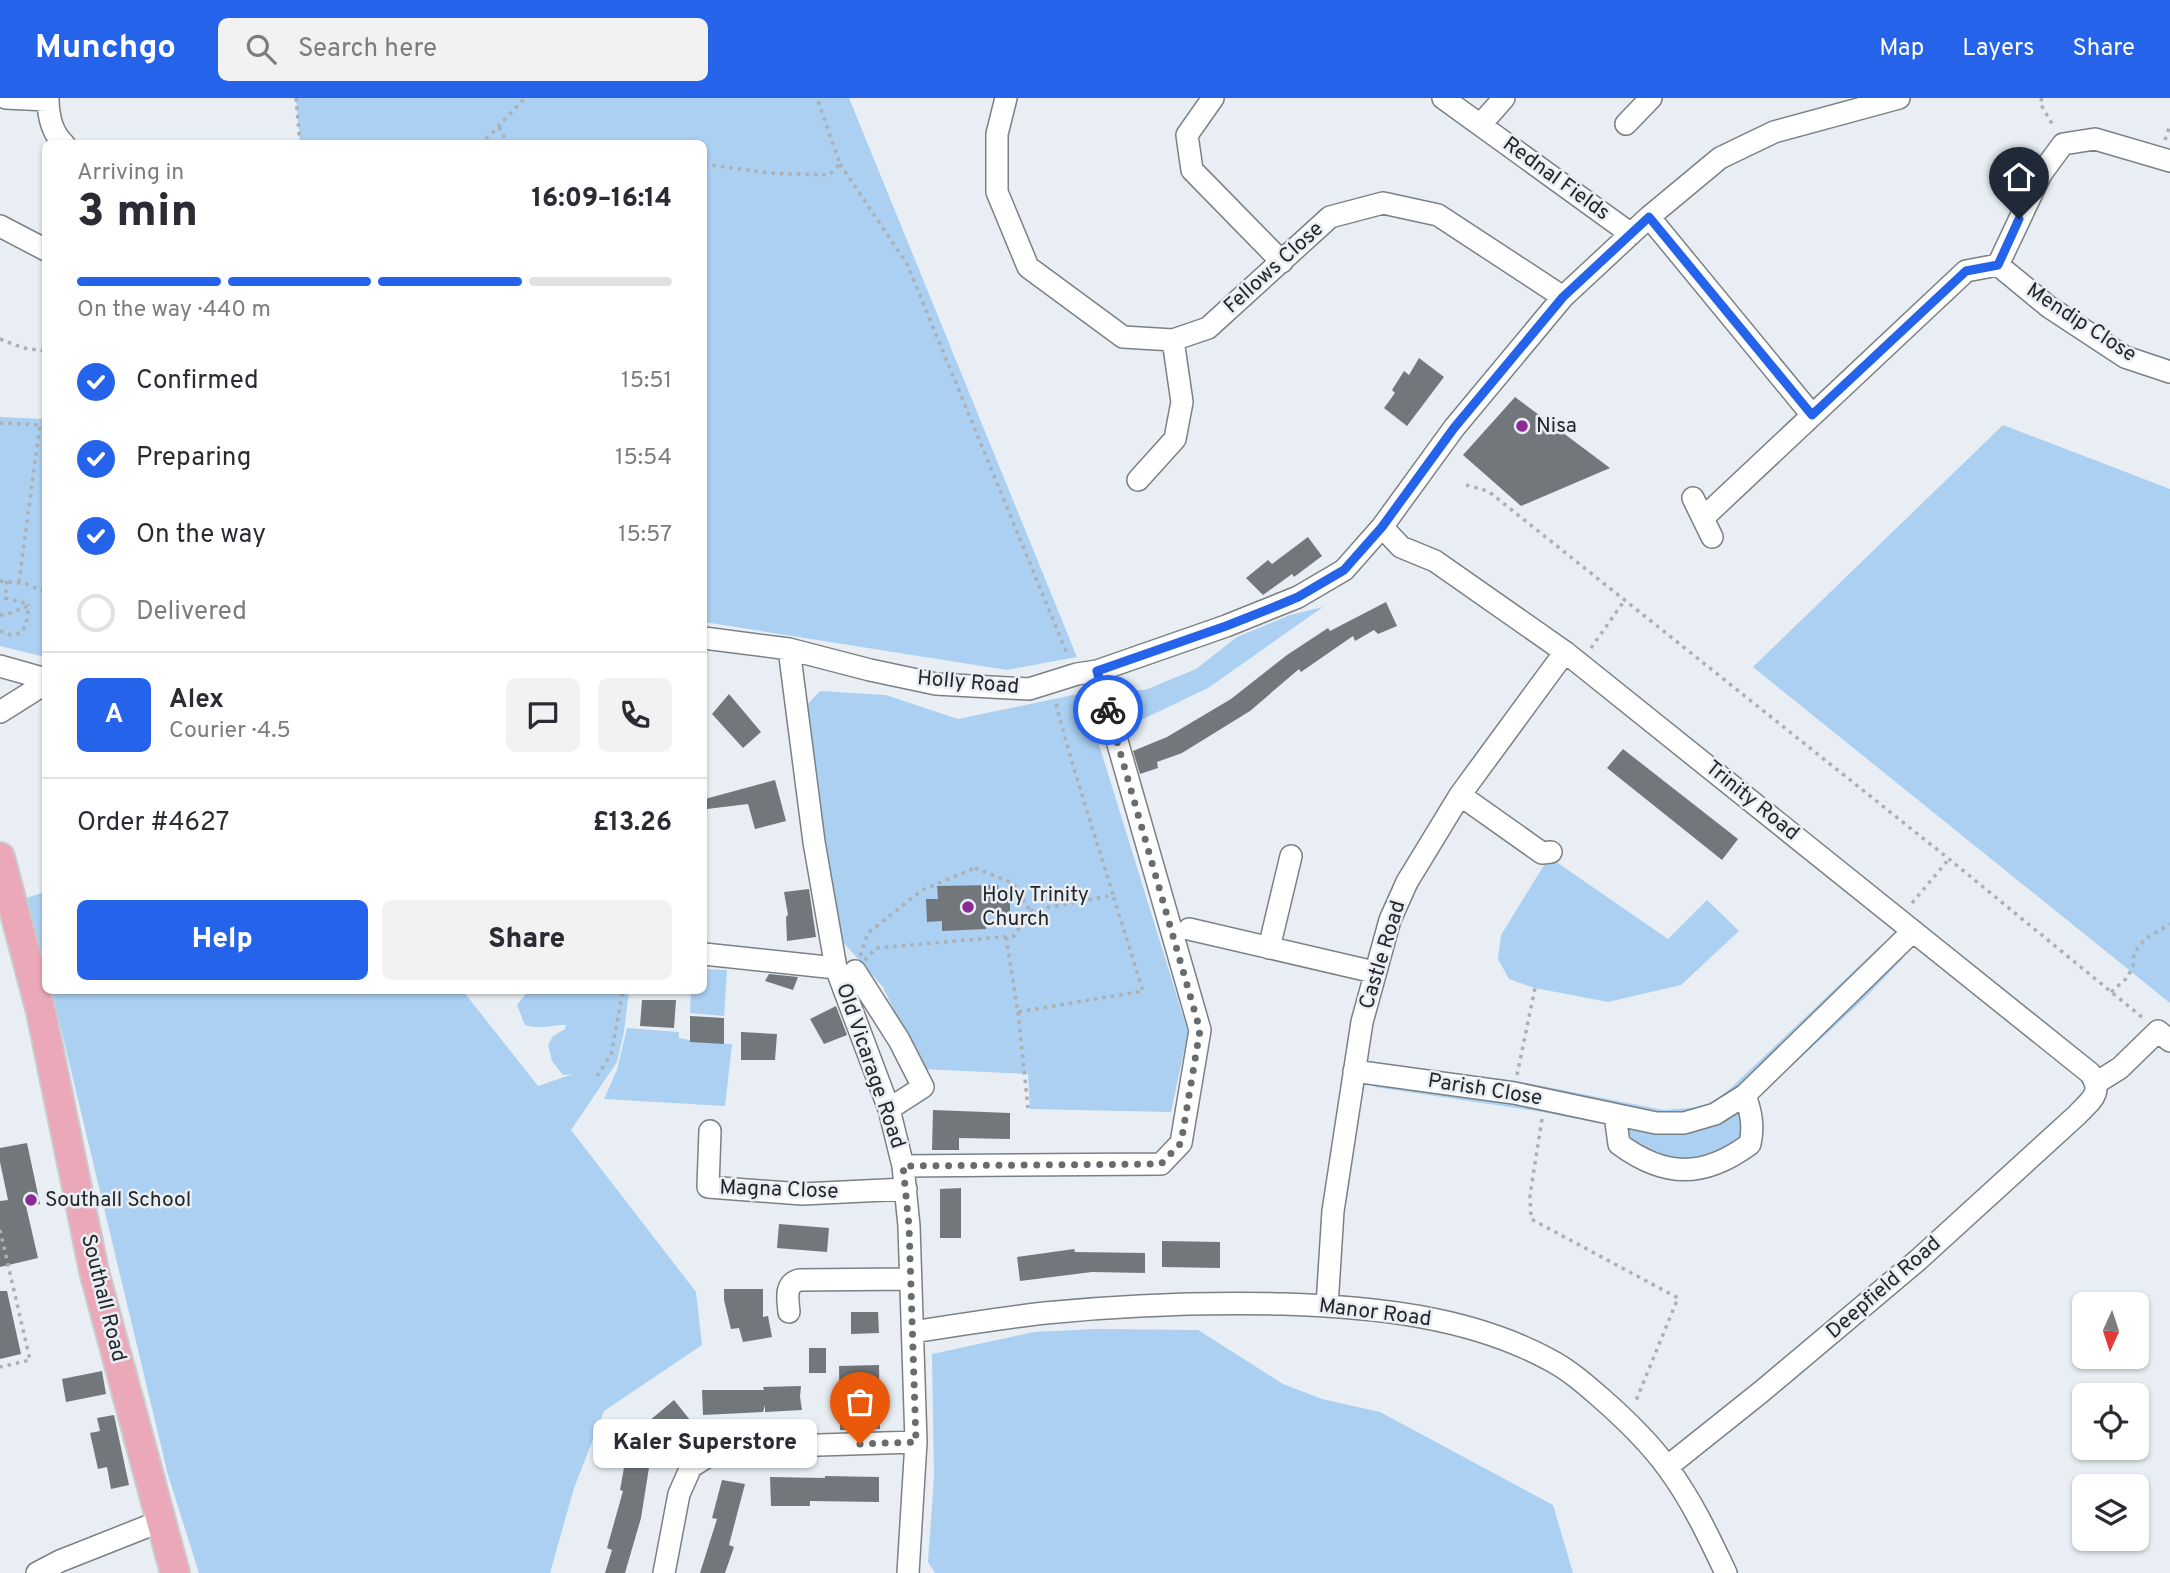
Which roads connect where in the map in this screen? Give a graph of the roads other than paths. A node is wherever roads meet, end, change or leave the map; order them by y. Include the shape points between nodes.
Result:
1 (6, 98) edge
2 (1006, 98) edge
3 (1213, 98) edge
4 (1443, 98) edge
5 (1504, 98) edge
6 (1651, 98) edge
7 (1899, 98) edge
8 (48, 99) edge
9 (1481, 124) junction
10 (1626, 124) dead end
11 (60, 140) edge
12 (2170, 162) edge
13 (1649, 217) junction
14 (0, 226) edge
15 (1630, 234) junction
16 (42, 248) edge
17 (1282, 262) junction
18 (1998, 265) junction
19 (1563, 297) junction
20 (1173, 340) junction
21 (2170, 372) edge
22 (1812, 415) junction
23 (1138, 480) dead end
24 (1693, 498) dead end
25 (1382, 527) junction
26 (707, 638) edge
27 (789, 649) junction
28 (1573, 658) junction
29 (0, 666) edge
30 (1087, 672) junction
31 (42, 680) edge
32 (42, 684) edge
33 (0, 712) edge
34 (1460, 795) junction
35 (1551, 852) dead end
36 (1291, 856) dead end
37 (0, 857) edge
38 (1906, 925) junction
39 (1189, 929) dead end
40 (1269, 948) junction
41 (707, 954) edge
42 (1374, 972) junction
43 (845, 974) junction
44 (2164, 1036) edge
45 (1354, 1070) junction
46 (2094, 1091) junction
47 (1745, 1095) junction
48 (889, 1109) junction
49 (1615, 1115) junction
50 (710, 1131) dead end
51 (903, 1166) junction
52 (905, 1189) junction
53 (909, 1279) junction
54 (1327, 1306) junction
55 (789, 1312) dead end
56 (914, 1332) junction
57 (916, 1442) junction
58 (1667, 1467) junction
59 (161, 1521) junction
60 (37, 1573) edge
61 (175, 1573) edge
62 (664, 1573) edge
63 (908, 1573) edge
64 (1726, 1573) edge

1 - 8 street
2 - 20 street, Fellows Close via 997,134 997,192 1028,267 1122,337
3 - 17 street via 1187,135 1192,170
4 - 9 street, Rednal Fields
5 - 9 street, Rednal Fields
6 - 10 street
7 - 13 street, Holly Road via 1774,132 1720,158
8 - 11 street
9 - 15 street, Rednal Fields
12 - 18 street via 2095,139 2063,144 2041,174
13 - 15 street, Holly Road
13 - 22 street
14 - 16 street
15 - 19 street, Holly Road
17 - 19 street, Fellows Close via 1330,217 1383,204 1438,215
17 - 20 street, Fellows Close via 1208,328
18 - 21 street, Mendip Close via 2049,307 2126,357
18 - 22 street via 1966,271
19 - 25 street, Holly Road via 1454,428
20 - 23 street via 1182,402 1175,439
22 - 24 street via 1707,527
25 - 28 street, Trinity Road via 1401,547 1435,561
25 - 30 street, Holly Road via 1344,570 1298,597
26 - 27 street
27 - 30 street, Holly Road via 936,684 1029,689
27 - 43 street, Old Vicarage Road via 814,842
28 - 34 street, Castle Road
28 - 38 street, Trinity Road
29 - 31 street
30 - 51 street via 1200,1030 1181,1143 1161,1164
32 - 33 street
34 - 35 street via 1542,853
34 - 42 street, Castle Road via 1407,882
36 - 40 street
37 - 59 main road, Southall Road via 41,1012 94,1271
38 - 46 street, Trinity Road via 2090,1073
38 - 47 street, Parish Close
39 - 40 street
40 - 42 street
41 - 43 street
42 - 45 street, Castle Road
43 - 48 street, Old Vicarage Road
43 - 48 street via 900,1040 923,1087
44 - 46 street, Deepfield Road
45 - 49 street, Parish Close via 1514,1093
45 - 54 street, Castle Road via 1333,1211
46 - 58 street, Deepfield Road via 2077,1115 1918,1260
47 - 49 street, Parish Close via 1716,1114 1684,1123
47 - 49 street via 1752,1121 1750,1144 1731,1158 1686,1171 1639,1159 1619,1144
48 - 51 street, Old Vicarage Road
50 - 52 street, Magna Close via 708,1187 802,1194
51 - 52 street, Old Vicarage Road
52 - 53 street, Old Vicarage Road
53 - 55 street via 799,1280 789,1287
53 - 56 street, Old Vicarage Road
54 - 56 street, Manor Road via 1130,1306
54 - 58 street, Manor Road via 1460,1325 1550,1360 1628,1421
56 - 57 street, Old Vicarage Road
57 - 62 street via 721,1448 691,1466 679,1494
57 - 63 street, Old Vicarage Road
58 - 64 street, Manor Road via 1704,1526
59 - 60 street
59 - 61 main road, Southall Road

